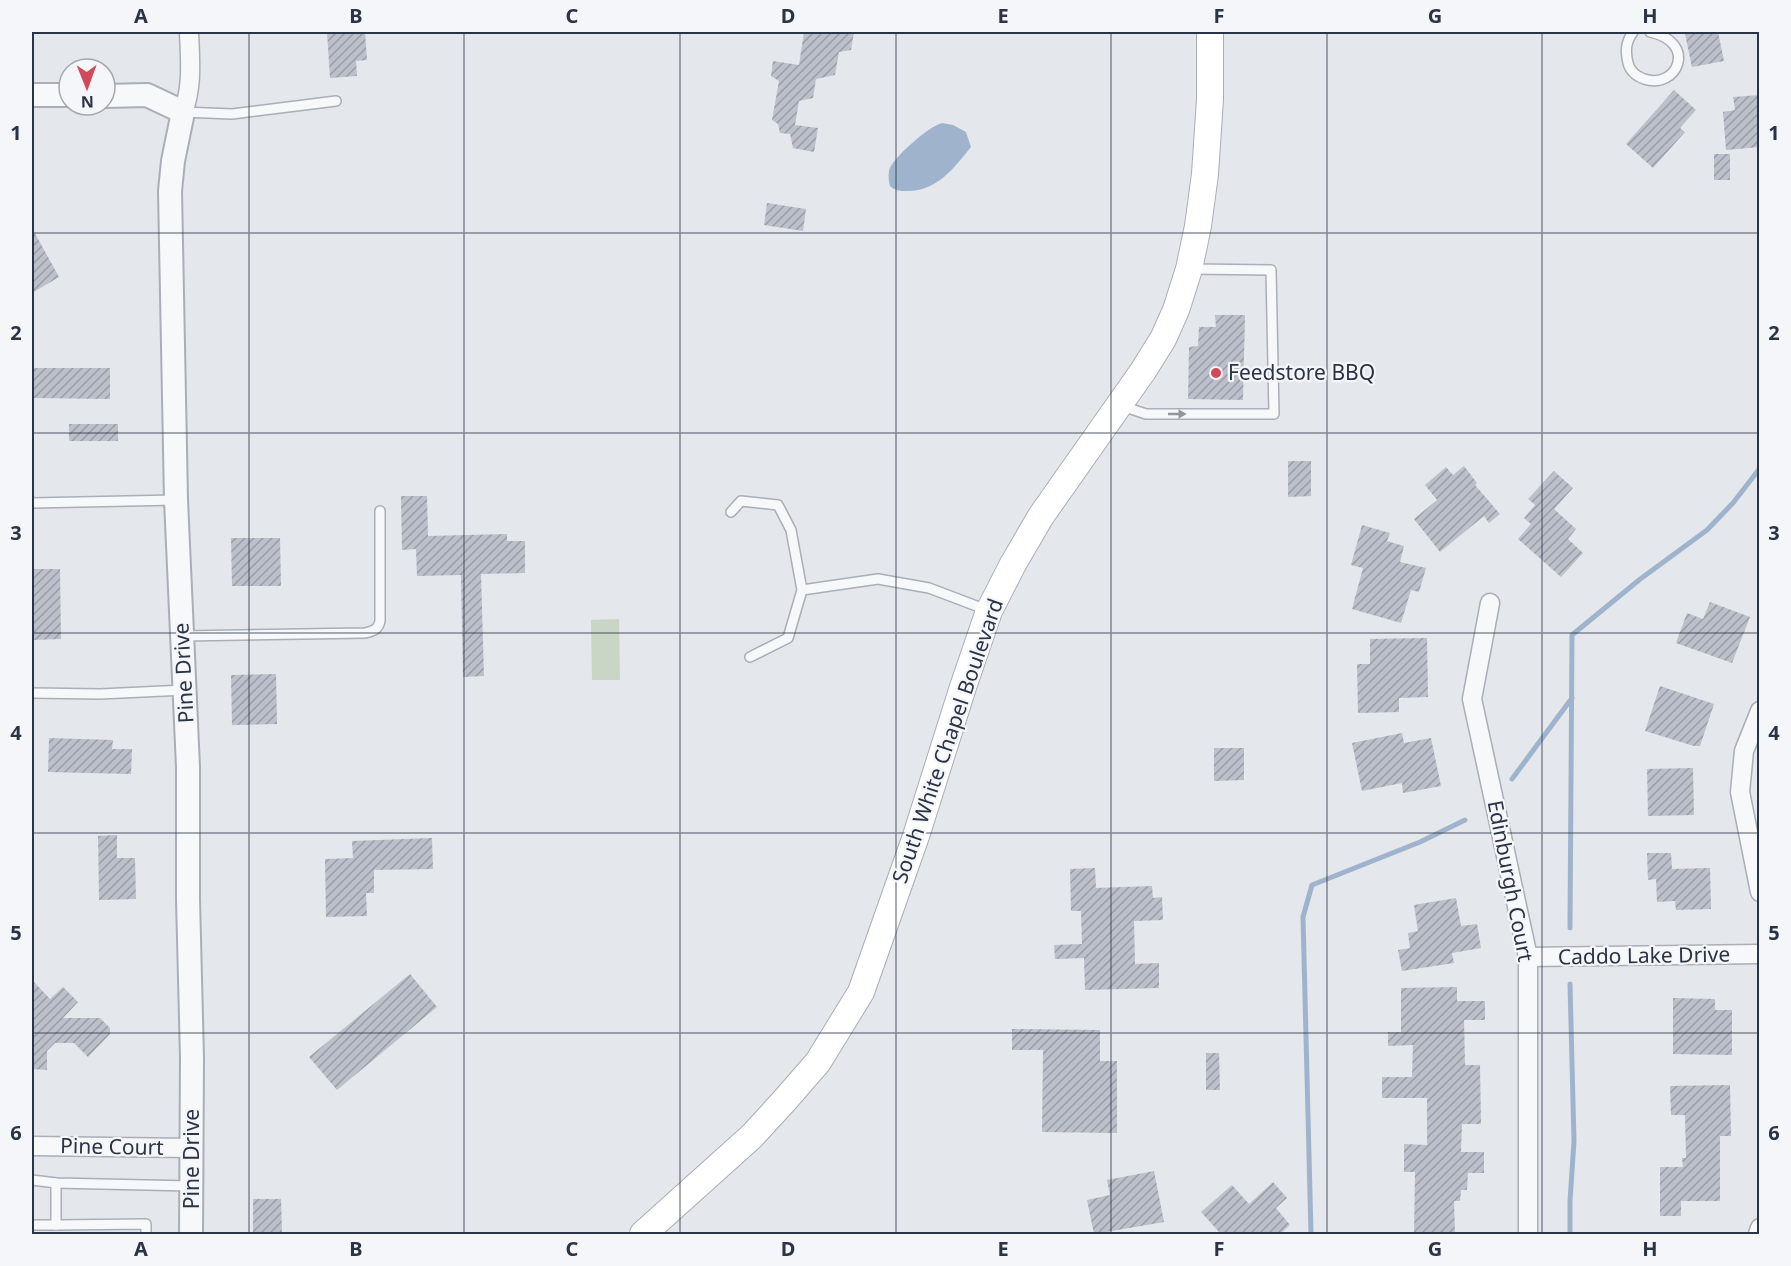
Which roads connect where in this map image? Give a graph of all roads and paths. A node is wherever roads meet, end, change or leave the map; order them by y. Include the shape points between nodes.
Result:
1 (189, 32) edge
2 (1210, 32) edge
3 (1633, 32) edge
4 (1650, 32) edge
5 (32, 95) edge
6 (57, 95) edge
7 (117, 96) edge
8 (336, 101) dead end
9 (183, 112) junction
10 (1189, 269) junction
11 (1120, 405) junction
12 (176, 500) junction
13 (32, 503) edge
14 (380, 511) dead end
15 (731, 512) dead end
16 (802, 590) junction
17 (1490, 603) dead end
18 (989, 611) junction
19 (183, 636) junction
20 (750, 657) dead end
21 (185, 690) junction
22 (32, 693) edge
23 (1760, 711) edge
24 (1760, 892) edge
25 (1760, 954) edge
26 (1528, 957) junction
27 (32, 1146) edge
28 (192, 1148) junction
29 (32, 1180) edge
30 (56, 1183) junction
31 (191, 1186) junction
32 (32, 1225) edge
33 (56, 1225) junction
34 (1760, 1228) edge
35 (146, 1234) edge
36 (191, 1234) edge
37 (643, 1234) edge
38 (1528, 1234) edge
39 (1758, 1234) edge

1 - 9 street via 191,73
2 - 10 main road, South White Chapel Boulevard via 1205,174
3 - 4 lane via 1627,41 1629,68 1638,77 1651,81 1672,73 1679,54 1675,44
5 - 6 street
7 - 9 street via 147,95
8 - 9 lane via 232,114
9 - 12 street, Pine Drive via 171,191
10 - 11 main road, South White Chapel Boulevard via 1163,339
11 -> 10 lane via 1146,414 1274,414 1271,270
11 - 18 main road, South White Chapel Boulevard via 1041,516
12 - 13 lane
12 - 19 street, Pine Drive
14 - 19 lane via 380,621 374,631
15 - 16 lane via 741,501 778,505 791,530
16 - 18 lane via 878,579 929,588
16 - 20 lane via 788,638
17 - 26 street, Edinburgh Court via 1472,699
18 - 37 main road, South White Chapel Boulevard via 861,992 818,1062 785,1100 752,1136
19 - 21 street, Pine Drive
21 - 22 lane
21 - 28 street, Pine Drive
23 - 24 street via 1744,751 1740,792
25 - 26 street, Caddo Lake Drive
26 - 38 street, Edinburgh Court
27 - 28 street, Pine Court
28 - 31 street, Pine Drive
29 - 30 lane
30 - 31 lane
30 - 33 lane
31 - 36 street, Pine Drive
32 - 33 lane
33 - 35 lane via 146,1224
34 - 39 street

